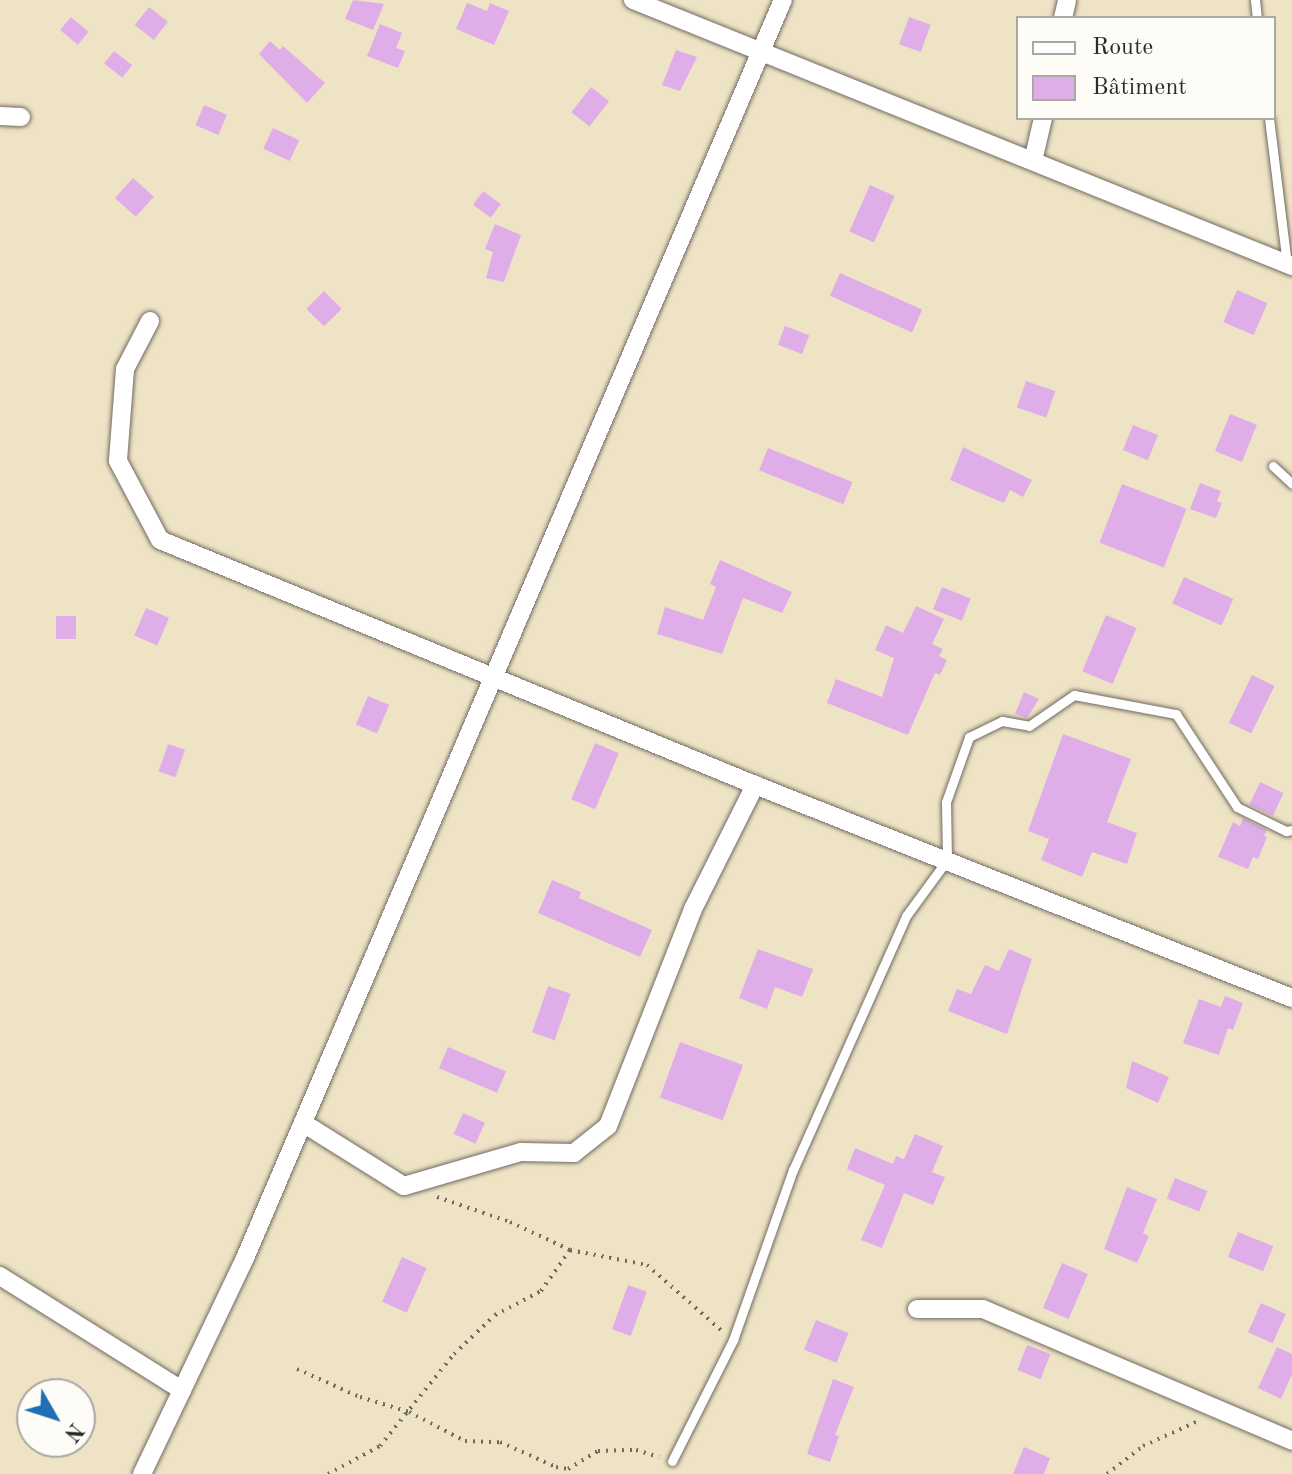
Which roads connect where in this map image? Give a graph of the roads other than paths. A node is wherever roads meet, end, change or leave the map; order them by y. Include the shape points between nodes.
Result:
1 (633, 0) edge
2 (783, 0) edge
3 (761, 54) junction
4 (0, 116) edge
5 (21, 117) dead end
6 (1043, 120) edge
7 (1269, 120) edge
8 (1033, 161) junction
9 (1290, 265) edge
10 (150, 321) dead end
11 (1273, 466) dead end
12 (1292, 484) edge
13 (495, 676) junction
14 (755, 785) junction
15 (1292, 830) edge
16 (947, 860) junction
17 (1292, 998) edge
18 (303, 1123) junction
19 (0, 1276) edge
20 (917, 1309) dead end
21 (182, 1390) junction
22 (1292, 1441) edge
23 (672, 1461) road end
24 (142, 1474) edge

1 - 3 street
2 - 3 street
3 - 8 street
3 - 13 street
4 - 5 street
6 - 8 street
7 - 9 lane
8 - 9 street
10 - 13 street via 125,369 118,461 160,540
11 - 12 lane
13 - 14 street
13 - 18 street
14 - 16 street
14 - 18 street via 693,909 608,1126 574,1153 521,1152 404,1186
15 - 16 lane via 1237,807 1176,714 1074,695 1029,726 1002,721 969,737 946,802
16 - 17 street
16 - 23 lane via 906,916 793,1170 733,1340
18 - 21 street
19 - 21 street
20 - 22 street via 983,1309
21 - 24 street

